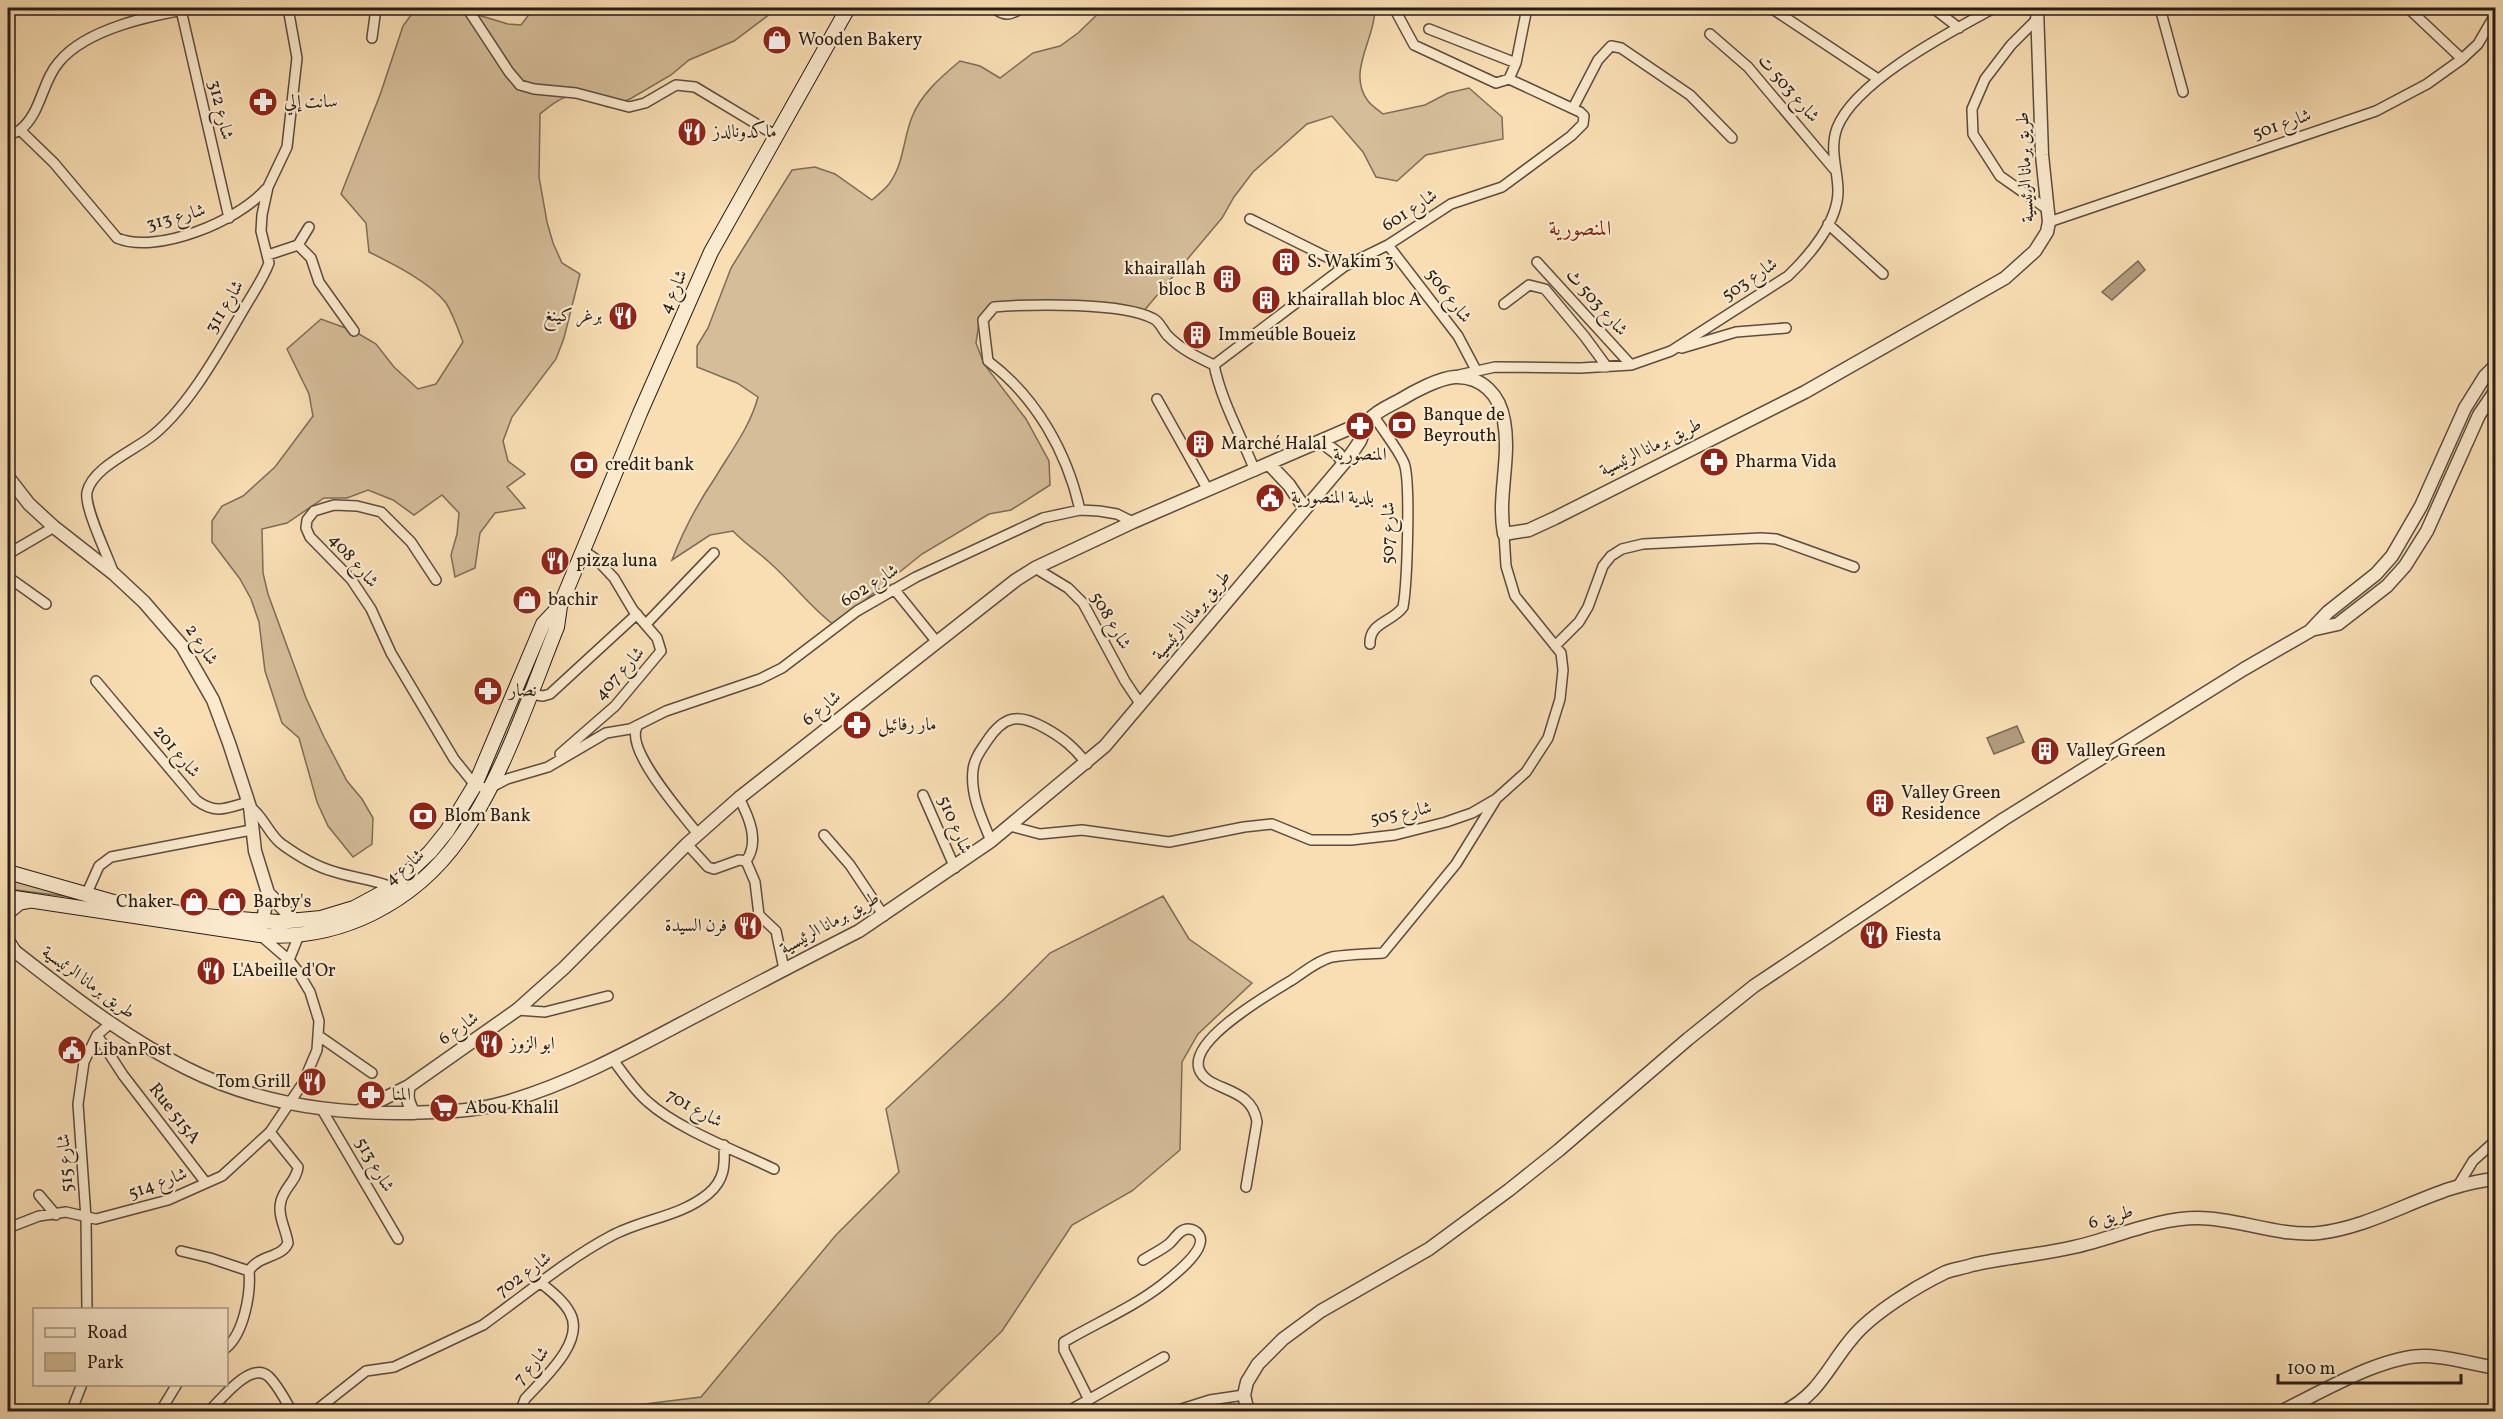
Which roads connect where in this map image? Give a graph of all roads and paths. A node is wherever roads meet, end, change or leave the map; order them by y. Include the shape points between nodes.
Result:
1 (194, 8) edge
2 (288, 8) edge
3 (376, 8) edge
4 (467, 8) edge
5 (848, 8) edge
6 (994, 8) edge
7 (1022, 8) edge
8 (1394, 8) edge
9 (1527, 8) edge
10 (1770, 8) edge
11 (1933, 8) edge
12 (1994, 8) edge
13 (2160, 8) edge
14 (2408, 8) edge
15 (181, 10) junction
16 (2038, 13) edge
17 (2496, 13) edge
18 (1959, 27) junction
19 (1429, 29) dead end
20 (1710, 34) dead end
21 (372, 38) dead end
22 (2462, 59) junction
23 (1516, 63) junction
24 (1878, 79) junction
25 (1509, 80) junction
26 (2183, 92) dead end
27 (1573, 108) junction
28 (20, 130) junction
29 (8, 135) edge
30 (776, 135) junction
31 (1732, 138) dead end
32 (1835, 170) junction
33 (268, 187) junction
34 (2048, 215) junction
35 (229, 218) junction
36 (1250, 219) dead end
37 (1828, 224) junction
38 (309, 227) dead end
39 (298, 245) junction
40 (1388, 245) junction
41 (268, 255) junction
42 (1537, 262) dead end
43 (1345, 266) junction
44 (1883, 274) dead end
45 (1504, 304) dead end
46 (1785, 328) dead end
47 (354, 331) dead end
48 (1671, 351) junction
49 (1214, 365) junction
50 (1631, 365) junction
51 (2496, 365) edge
52 (1606, 367) junction
53 (1476, 370) junction
54 (1454, 377) junction
55 (2496, 390) edge
56 (1157, 399) dead end
57 (1371, 418) junction
58 (1321, 441) junction
59 (1344, 463) junction
60 (1269, 464) junction
61 (1255, 471) junction
62 (8, 477) edge
63 (1209, 490) junction
64 (1305, 509) junction
65 (1080, 510) junction
66 (1133, 522) junction
67 (54, 527) junction
68 (1504, 534) junction
69 (584, 552) junction
70 (714, 553) dead end
71 (8, 554) edge
72 (1854, 567) dead end
73 (1035, 568) junction
74 (114, 574) junction
75 (8, 577) edge
76 (436, 580) dead end
77 (894, 590) junction
78 (46, 604) dead end
79 (560, 606) junction
80 (637, 614) junction
81 (646, 624) junction
82 (2310, 631) junction
83 (936, 641) junction
84 (1370, 644) dead end
85 (1555, 646) junction
86 (96, 681) dead end
87 (530, 694) junction
88 (1141, 705) junction
89 (637, 727) junction
90 (491, 747) junction
91 (506, 751) junction
92 (1086, 764) junction
93 (527, 773) junction
94 (482, 787) junction
95 (923, 795) dead end
96 (739, 798) junction
97 (1496, 799) junction
98 (249, 805) junction
99 (1010, 826) junction
100 (251, 830) junction
101 (698, 834) junction
102 (824, 835) dead end
103 (991, 842) junction
104 (687, 844) junction
105 (746, 861) junction
106 (955, 868) junction
107 (8, 872) edge
108 (393, 887) junction
109 (268, 893) junction
110 (406, 893) junction
111 (86, 895) junction
112 (8, 897) edge
113 (29, 901) junction
114 (116, 909) junction
115 (8, 912) edge
116 (885, 916) junction
117 (295, 921) junction
118 (261, 928) junction
119 (298, 935) junction
120 (9, 946) edge
121 (289, 960) junction
122 (784, 969) junction
123 (608, 996) dead end
124 (517, 1010) junction
125 (111, 1023) junction
126 (97, 1035) junction
127 (319, 1036) junction
128 (613, 1060) junction
129 (372, 1073) dead end
130 (409, 1086) junction
131 (290, 1103) junction
132 (321, 1108) junction
133 (355, 1113) junction
134 (414, 1113) junction
135 (270, 1132) junction
136 (2496, 1140) edge
137 (724, 1144) junction
138 (774, 1169) dead end
139 (2496, 1179) edge
140 (207, 1183) junction
141 (2459, 1184) junction
142 (1245, 1187) dead end
143 (39, 1196) dead end
144 (56, 1215) junction
145 (86, 1218) junction
146 (8, 1228) edge
147 (398, 1239) dead end
148 (181, 1251) dead end
149 (1143, 1260) dead end
150 (249, 1271) junction
151 (541, 1283) junction
152 (87, 1308) edge
153 (228, 1346) edge
154 (1164, 1357) dead end
155 (2496, 1368) edge
156 (81, 1386) edge
157 (176, 1386) edge
158 (1244, 1395) junction
159 (1089, 1400) junction
160 (71, 1412) edge
161 (160, 1412) edge
162 (208, 1412) edge
163 (292, 1412) edge
164 (314, 1412) edge
165 (523, 1412) edge
166 (1067, 1412) edge
167 (1172, 1412) edge
168 (1248, 1412) edge
169 (1783, 1412) edge
170 (2280, 1412) edge

1 - 15 street
2 - 33 street via 295,38 295,76 287,147
3 - 21 street
4 - 30 street via 520,85 576,93 629,107 645,103 676,85 695,87
5 - 30 main road, شارع 4
6 - 7 street via 1003,15
8 - 25 street via 1413,45 1496,83
9 - 23 street
10 - 24 street
11 - 18 street
12 - 18 street, شارع 503
13 - 26 street
14 - 22 street
15 - 28 street via 131,22 66,55 51,73 33,113
15 - 35 street, شارع 312
16 - 34 street, طريق برمانا الرئيسية via 2042,155
16 - 34 street via 1985,79 1972,109 1973,134 2000,176
17 - 22 street, شارع 501 via 2478,44
18 - 24 street, شارع 503
19 - 23 street
20 - 32 street, شارع 503 ت via 1748,67
22 - 34 street, شارع 501 via 2427,84 2376,111
23 - 25 street
24 - 32 street, شارع 503 via 1837,128
25 - 27 street
27 - 31 street via 1611,46 1621,48 1690,95
27 - 40 street, شارع 601 via 1584,116 1579,129 1514,179 1494,191 1444,207
28 - 29 street
28 - 35 street, شارع 313 via 54,163 117,237 129,243 196,232
30 - 69 main road, شارع 4 via 711,252
32 - 37 street, شارع 503 via 1838,192
33 - 35 street, شارع 313 via 256,201
33 - 41 street via 261,231
34 - 68 street, طريق برمانا الرئيسية via 2047,232 2035,251 1995,284 1805,392 1556,518 1529,530
36 - 43 street
37 - 44 street
37 - 48 street, شارع 503 via 1802,263 1788,276
38 - 39 street
39 - 41 street
39 - 47 street via 311,258 319,282
40 - 43 street, شارع 601
40 - 53 street, شارع 506 via 1458,336
41 - 74 street, شارع 311 via 267,269 228,336 170,420 125,453 87,490 88,508
42 - 50 street, شارع 503 ث
43 - 49 street, شارع 601
45 - 52 street via 1529,285 1545,289
46 - 48 street via 1736,332
48 - 50 street, شارع 503
49 - 61 street via 1220,392
49 - 65 street via 1186,352 1156,319 1132,310 994,307 983,320 988,361 1019,387 1056,441
50 - 52 street, شارع 503
51 - 82 street via 2465,408 2421,506 2392,556
52 - 53 street, شارع 503
53 - 54 street, شارع 503
54 - 57 street via 1412,393
54 - 68 street via 1484,384 1498,401 1506,442
55 - 82 street via 2472,430 2432,522 2405,566 2387,586 2338,624
56 - 63 street
57 - 58 street, شارع 6
57 - 59 street, طريق برمانا الرئيسية
57 - 84 street, شارع 507 via 1407,473 1403,607 1376,628
58 - 59 street
58 - 60 street, شارع 6
59 - 64 street, طريق برمانا الرئيسية
60 - 61 street, شارع 6
60 - 64 street
61 - 63 street, شارع 6
62 - 67 street, شارع 2 via 28,504
63 - 66 street, شارع 6
64 - 88 street, طريق برمانا الرئيسية
65 - 66 street, شارع 602 via 1117,514
65 - 77 street, شارع 602 via 1043,518 930,569
66 - 73 street, شارع 6
67 - 71 street
67 - 74 street, شارع 2
68 - 85 street, شارع 505 via 1506,566 1515,596
69 - 79 main road, شارع 4
69 - 80 street, شارع 407 via 606,568
70 - 81 street
72 - 85 street via 1776,539 1643,544 1622,549 1603,566 1579,622
73 - 83 street, شارع 6
73 - 88 street, شارع 508 via 1068,588 1083,603
74 - 98 street, شارع 2 via 164,623 195,668 213,700
75 - 78 street
76 - 94 street, شارع 408 via 411,542 381,512 334,505 314,511 307,520 310,537 351,579 371,609 401,670 454,759
77 - 83 street
77 - 89 street, شارع 602 via 857,611 782,668 746,686 666,711
79 - 87 main road, شارع 4 via 557,627
79 - 90 main road, شارع 4 via 543,624
80 - 81 street, شارع 407
80 - 87 street via 550,694
81 - 93 street, شارع 407 via 660,643 659,655 579,740
82 - 158 street via 2004,819 1754,986 1500,1197 1429,1249 1321,1311 1282,1339 1250,1375
83 - 96 street, شارع 6
85 - 97 street, شارع 505 via 1561,653 1563,670 1560,699 1548,738 1526,772
86 - 98 street, شارع 201 via 196,801 218,810
87 - 91 main road, شارع 4
88 - 92 street, طريق برمانا الرئيسية
89 - 93 street, شارع 602 via 606,733 548,767
89 - 101 street via 635,741 657,782
90 - 91 main road
90 - 94 main road, شارع 4
91 - 94 main road, شارع 4
92 - 99 street, طريق برمانا الرئيسية
92 - 103 street via 1064,738 1028,718 1003,723 976,758 973,769 977,805
93 - 94 street
94 - 108 main road, شارع 4 via 430,852
94 - 110 main road, شارع 4 via 460,839
95 - 106 street, شارع 510
96 - 101 street, شارع 6
96 - 105 street via 752,835 751,854
97 - 99 street, شارع 505 via 1446,822 1395,835 1351,840 1311,840 1272,824 1169,842 1101,831 1034,833
97 - 142 street via 1456,864 1383,953 1332,957 1315,965 1248,1007 1202,1050 1197,1059 1199,1070 1206,1078 1248,1101 1256,1114
98 - 100 street, شارع 2
98 - 108 street via 280,843 294,852 330,871
99 - 103 street, طريق برمانا الرئيسية
100 - 109 street, شارع 2
100 - 111 street via 111,857 99,866
101 - 104 street, شارع 6
102 - 116 street
103 - 106 street, طريق برمانا الرئيسية
104 - 105 street via 714,869
104 - 124 street, شارع 6
105 - 122 street via 759,915 776,931
106 - 116 street, طريق برمانا الرئيسية
107 - 111 main road
108 - 110 street
108 - 117 main road, شارع 4 via 354,908
109 - 117 street, شارع 2
109 - 118 street, شارع 2
110 - 119 main road, شارع 4 via 360,921 325,932
111 - 114 main road
112 - 113 main road
113 - 114 main road
113 - 115 main road
114 - 118 main road, شارع 4 via 192,915
116 - 122 street, طريق برمانا الرئيسية
117 - 118 main road, شارع 4
118 - 119 main road, شارع 4
118 - 121 street
119 - 121 street
120 - 125 street, طريق برمانا الرئيسية
121 - 127 street via 310,992 319,1021
122 - 128 street, طريق برمانا الرئيسية
123 - 124 street via 545,1012
124 - 130 street, شارع 6
125 - 126 street, شارع 515
125 - 131 street, طريق برمانا الرئيسية via 186,1068 243,1091
126 - 140 street, Rue 515A
126 - 145 street, شارع 515 via 82,1067 78,1104
127 - 129 street
127 - 131 street, شارع 514 via 307,1074
128 - 134 street, طريق برمانا الرئيسية via 501,1103 447,1113
128 - 137 street, شارع 701 via 650,1104 684,1127
130 - 133 street, شارع 6
130 - 134 street via 408,1104
131 - 132 street, طريق برمانا الرئيسية
131 - 135 street, شارع 514
132 - 133 street, طريق برمانا الرئيسية
132 - 147 street, شارع 513
133 - 134 street, طريق برمانا الرئيسية
135 - 140 street, شارع 514 via 222,1176
135 - 150 street via 298,1167 281,1200 288,1243 284,1250 255,1263
136 - 141 street via 2473,1161
137 - 138 street, شارع 701
137 - 151 street, شارع 702 via 724,1173 707,1194 681,1210 613,1235
139 - 141 street, طريق 6
140 - 145 street, شارع 514 via 124,1213
141 - 169 street, طريق 6 via 2339,1230 2295,1233 2197,1218 2169,1221 2076,1247 1948,1271 1899,1299 1855,1334 1806,1398
143 - 144 street
144 - 145 street, شارع 514 via 66,1212
144 - 146 street, شارع 514 via 39,1216
145 - 152 street, شارع 515
148 - 150 street
149 - 159 street via 1181,1231 1188,1229 1200,1236 1198,1250 1161,1286 1064,1342 1064,1350
150 - 153 street via 242,1324
151 - 164 street, شارع 702 via 465,1336 394,1367 366,1371
151 - 165 street, شارع 7 via 571,1313 572,1328 569,1348 525,1399
154 - 159 street
155 - 170 street via 2446,1358 2410,1357 2364,1372
156 - 160 street
157 - 161 street
158 - 167 street
158 - 168 street
159 - 166 street
162 - 163 street via 254,1371 271,1379

